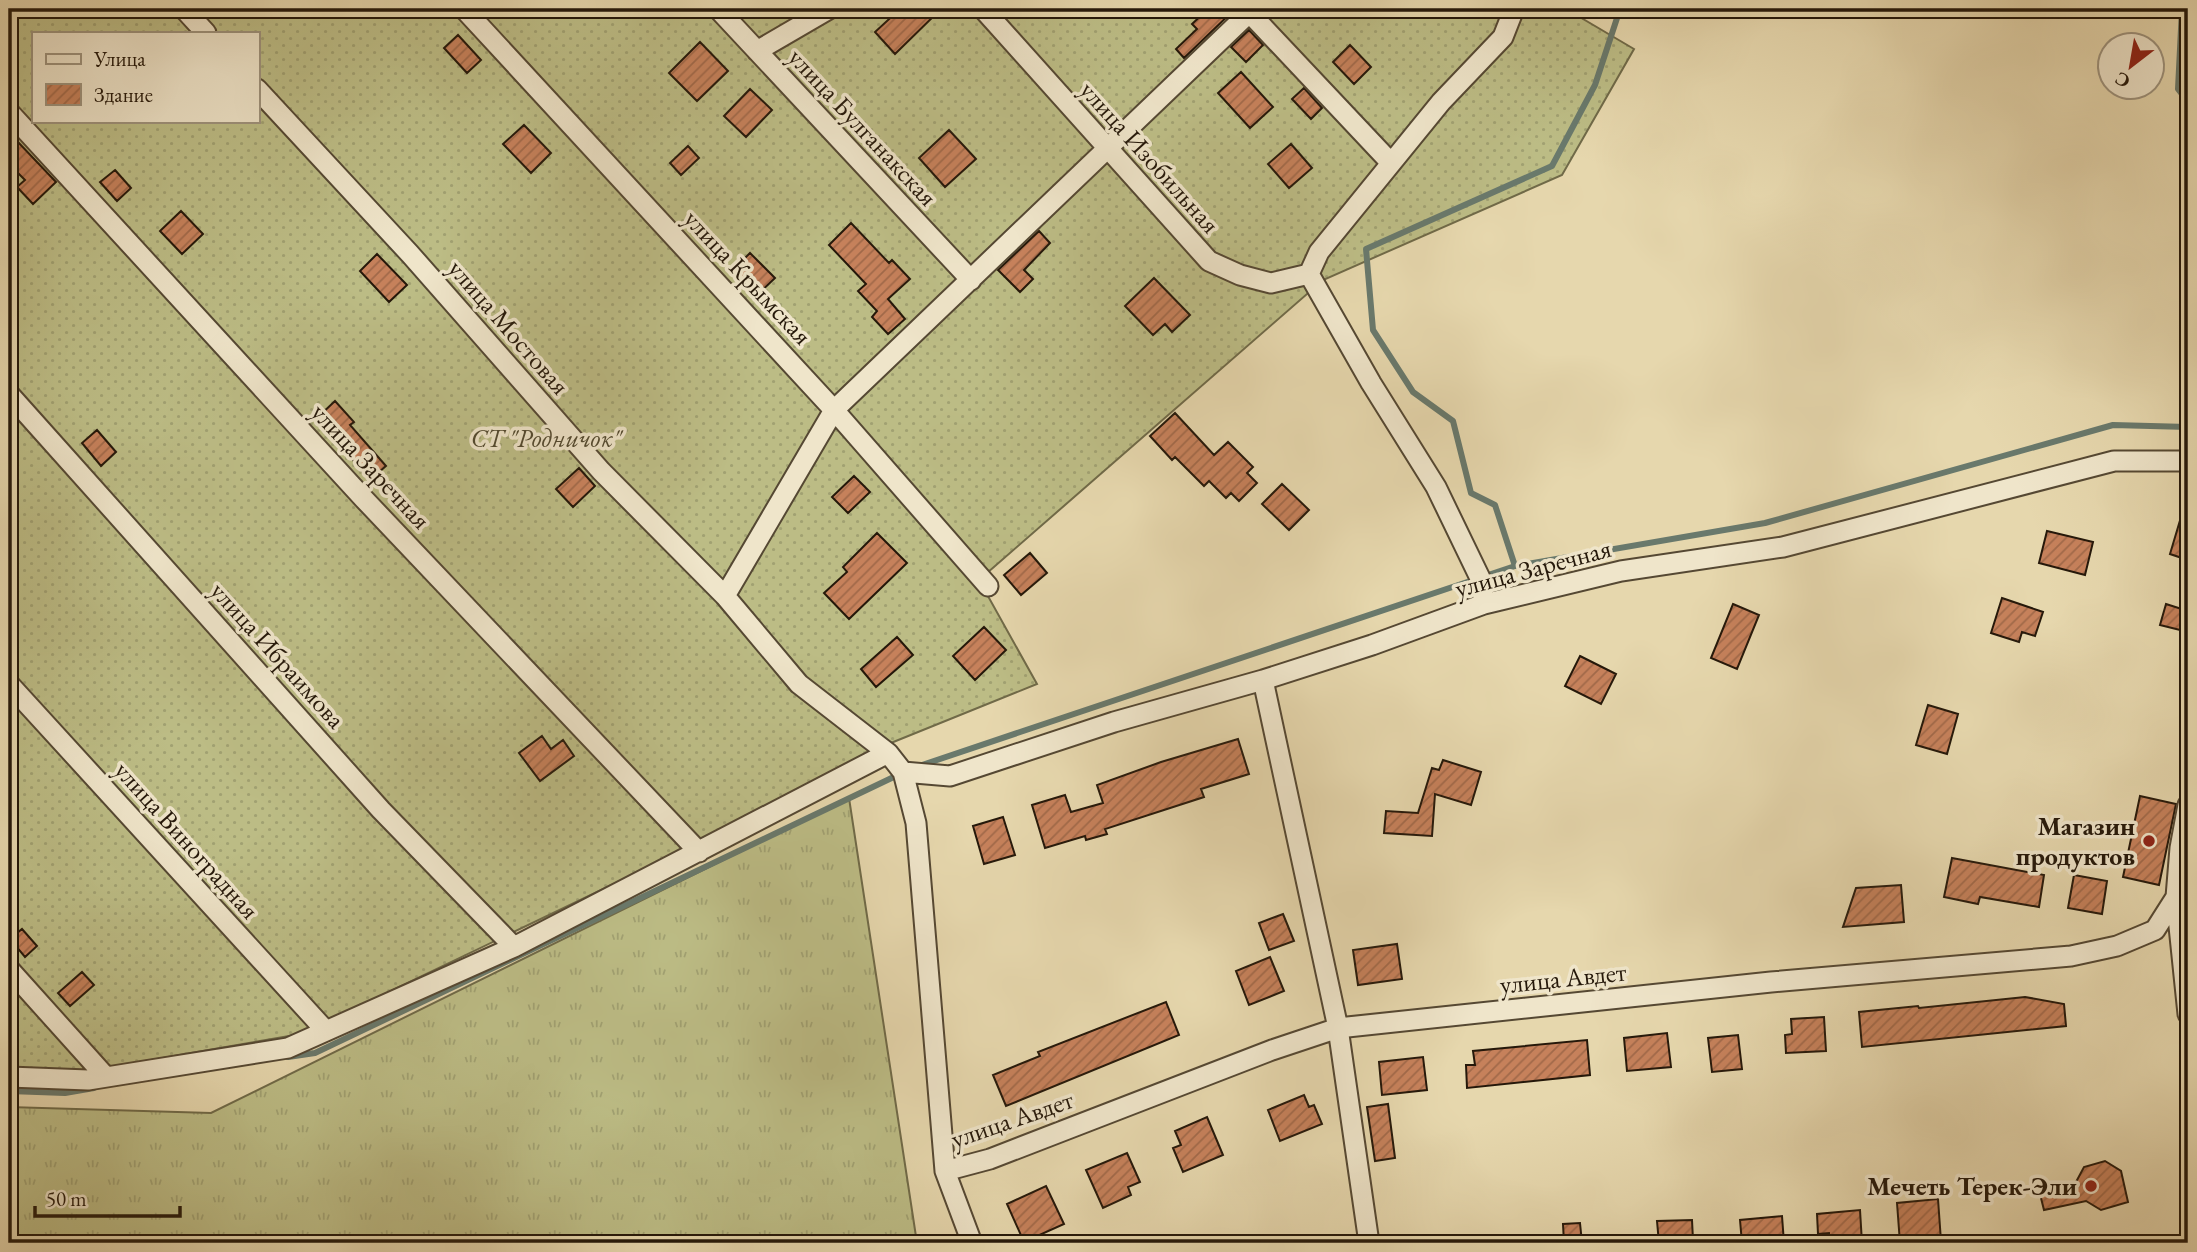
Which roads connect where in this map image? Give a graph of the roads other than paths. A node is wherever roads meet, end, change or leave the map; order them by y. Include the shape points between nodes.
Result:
1 (184, 9) edge
2 (464, 9) edge
3 (718, 9) edge
4 (829, 9) edge
5 (983, 9) edge
6 (1514, 9) edge
7 (1247, 11) edge
8 (205, 32) edge
9 (757, 51) junction
10 (259, 91) edge
11 (9, 112) edge
12 (1107, 149) junction
13 (1391, 163) junction
14 (1309, 274) junction
15 (971, 280) junction
16 (9, 394) edge
17 (834, 410) junction
18 (2188, 461) edge
19 (988, 586) dead end
20 (725, 596) junction
21 (1484, 604) junction
22 (1263, 680) junction
23 (9, 684) edge
24 (888, 753) junction
25 (903, 772) junction
26 (2188, 805) edge
27 (699, 852) junction
28 (2182, 898) edge
29 (514, 947) junction
30 (9, 969) edge
31 (2188, 1014) edge
32 (1338, 1028) junction
33 (326, 1031) junction
34 (9, 1077) edge
35 (106, 1077) junction
36 (945, 1171) junction
37 (972, 1243) edge
38 (1369, 1243) edge

1 - 8 street
2 - 17 street, улица Крымская
3 - 9 street, улица Булганакская
4 - 9 street
5 - 12 street, улица Изобильная
6 - 13 street via 1503,37
7 - 12 street
7 - 13 street
9 - 15 street, улица Булганакская
10 - 20 street, улица Мостовая via 601,471
11 - 27 street, улица Заречная via 364,499
12 - 14 street, улица Изобильная via 1209,261 1271,284
12 - 15 street
13 - 14 street via 1318,252
14 - 21 street via 1436,487 1480,578
15 - 17 street
16 - 29 street, улица Ибраимова via 381,810
17 - 19 street, улица Крымская
17 - 20 street
18 - 21 street, улица Заречная via 2114,461 1783,547 1621,571
20 - 24 street, улица Мостовая via 799,684
21 - 22 street, улица Заречная
22 - 25 street, улица Заречная via 1114,722 950,776
22 - 32 street
23 - 33 street, улица Виноградная
24 - 25 street, улица Мостовая
24 - 27 street
25 - 36 street via 916,822
26 - 28 street via 2180,848
27 - 29 street
28 - 31 street
28 - 32 street, улица Авдет via 2155,930 2117,946 2071,956
29 - 33 street
30 - 35 street
32 - 36 street, улица Авдет via 990,1159
32 - 38 street
33 - 35 street via 288,1048
34 - 35 street
36 - 37 street

